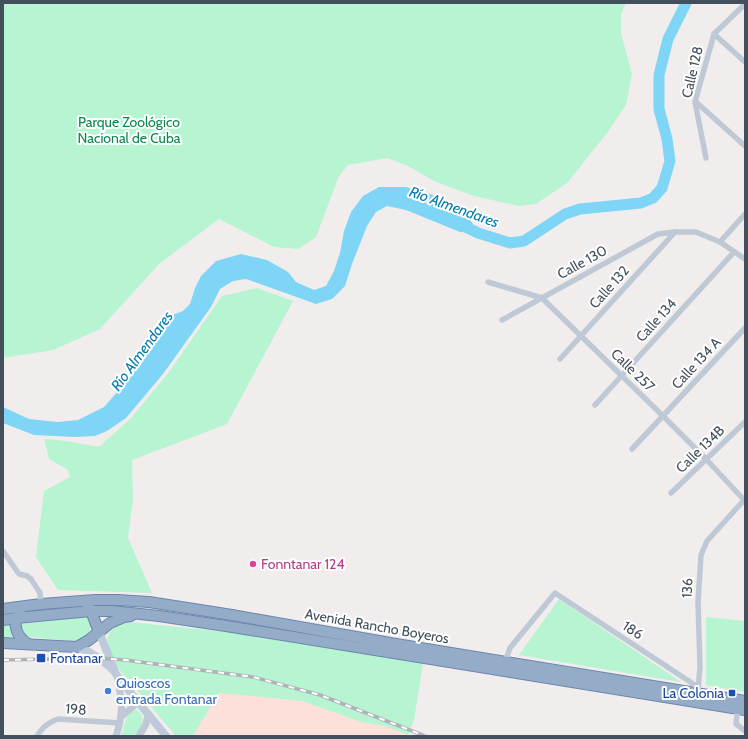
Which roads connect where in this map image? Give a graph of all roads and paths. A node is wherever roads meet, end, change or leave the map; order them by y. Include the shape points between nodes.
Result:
1 (745, 4) edge
2 (714, 34) junction
3 (745, 62) edge
4 (696, 102) junction
5 (745, 146) edge
6 (706, 158) dead end
7 (745, 214) edge
8 (675, 232) junction
9 (720, 242) junction
10 (734, 252) junction
11 (745, 259) edge
12 (488, 282) dead end
13 (542, 298) junction
14 (502, 320) dead end
15 (745, 328) edge
16 (581, 336) junction
17 (560, 359) dead end
18 (622, 376) junction
19 (595, 405) dead end
20 (663, 416) junction
21 (745, 422) edge
22 (632, 449) dead end
23 (706, 459) junction
24 (672, 493) dead end
25 (745, 500) edge
26 (3, 551) edge
27 (79, 601) junction
28 (37, 604) junction
29 (3, 609) edge
30 (91, 611) junction
31 (145, 614) junction
32 (16, 618) junction
33 (3, 620) edge
34 (99, 632) junction
35 (3, 643) edge
36 (29, 644) junction
37 (77, 647) junction
38 (505, 662) junction
39 (116, 674) junction
40 (698, 691) junction
41 (138, 702) junction
42 (743, 706) edge
43 (148, 714) junction
44 (120, 720) junction
45 (745, 731) edge
46 (37, 736) edge
47 (116, 736) edge
48 (139, 736) edge
49 (166, 736) edge

1 - 2 street, Calle 128
2 - 3 street
2 - 4 street, Calle 128
4 - 5 street
4 - 6 street, Calle 128
7 - 9 street
8 - 9 street, Calle 130 via 696,232
8 - 13 street, Calle 130 via 658,234
8 - 16 street, Calle 132
9 - 10 street, Calle 130
10 - 11 street, Calle 130
10 - 18 street, Calle 134
12 - 13 street, Calle 257
13 - 14 street, Calle 130
13 - 16 street, Calle 257
15 - 20 street, Calle 134 A
16 - 17 street, Calle 132
16 - 18 street, Calle 257
18 - 19 street, Calle 134
18 - 20 street, Calle 257
20 - 22 street, Calle 134 A
20 - 23 street, Calle 257
21 - 23 street, Calle 134B
23 - 24 street, Calle 134B
23 - 25 street, Calle 257
25 - 40 street, 136 via 707,541 701,554
26 - 28 street via 19,574 27,576 40,593
27 - 28 highway, Avenida Rancho Boyeros
27 - 30 highway
27 - 38 highway, Avenida Rancho Boyeros via 126,600 167,605
28 - 29 highway, Avenida Rancho Boyeros
28 - 32 highway via 20,612
30 - 31 highway, Avenida Rancho Boyeros
30 - 32 highway, Avenida Rancho Boyeros
30 - 34 highway
31 - 34 highway via 124,617
31 - 42 highway, Avenida Rancho Boyeros
32 - 33 highway, Avenida Rancho Boyeros
32 - 36 highway via 17,632 21,639
34 - 37 highway
34 - 39 main road
35 - 36 highway
36 - 37 highway
37 - 39 main road via 95,655
38 - 40 highway, Avenida Rancho Boyeros
38 - 40 street, 186 via 510,648 555,593
39 - 41 main road
39 - 44 street via 122,702
40 - 42 highway, Avenida Rancho Boyeros
41 - 43 main road
41 - 44 street
42 - 45 street via 736,724
43 - 48 street
43 - 49 main road
44 - 46 street, 198 via 58,719 49,722
44 - 47 street

